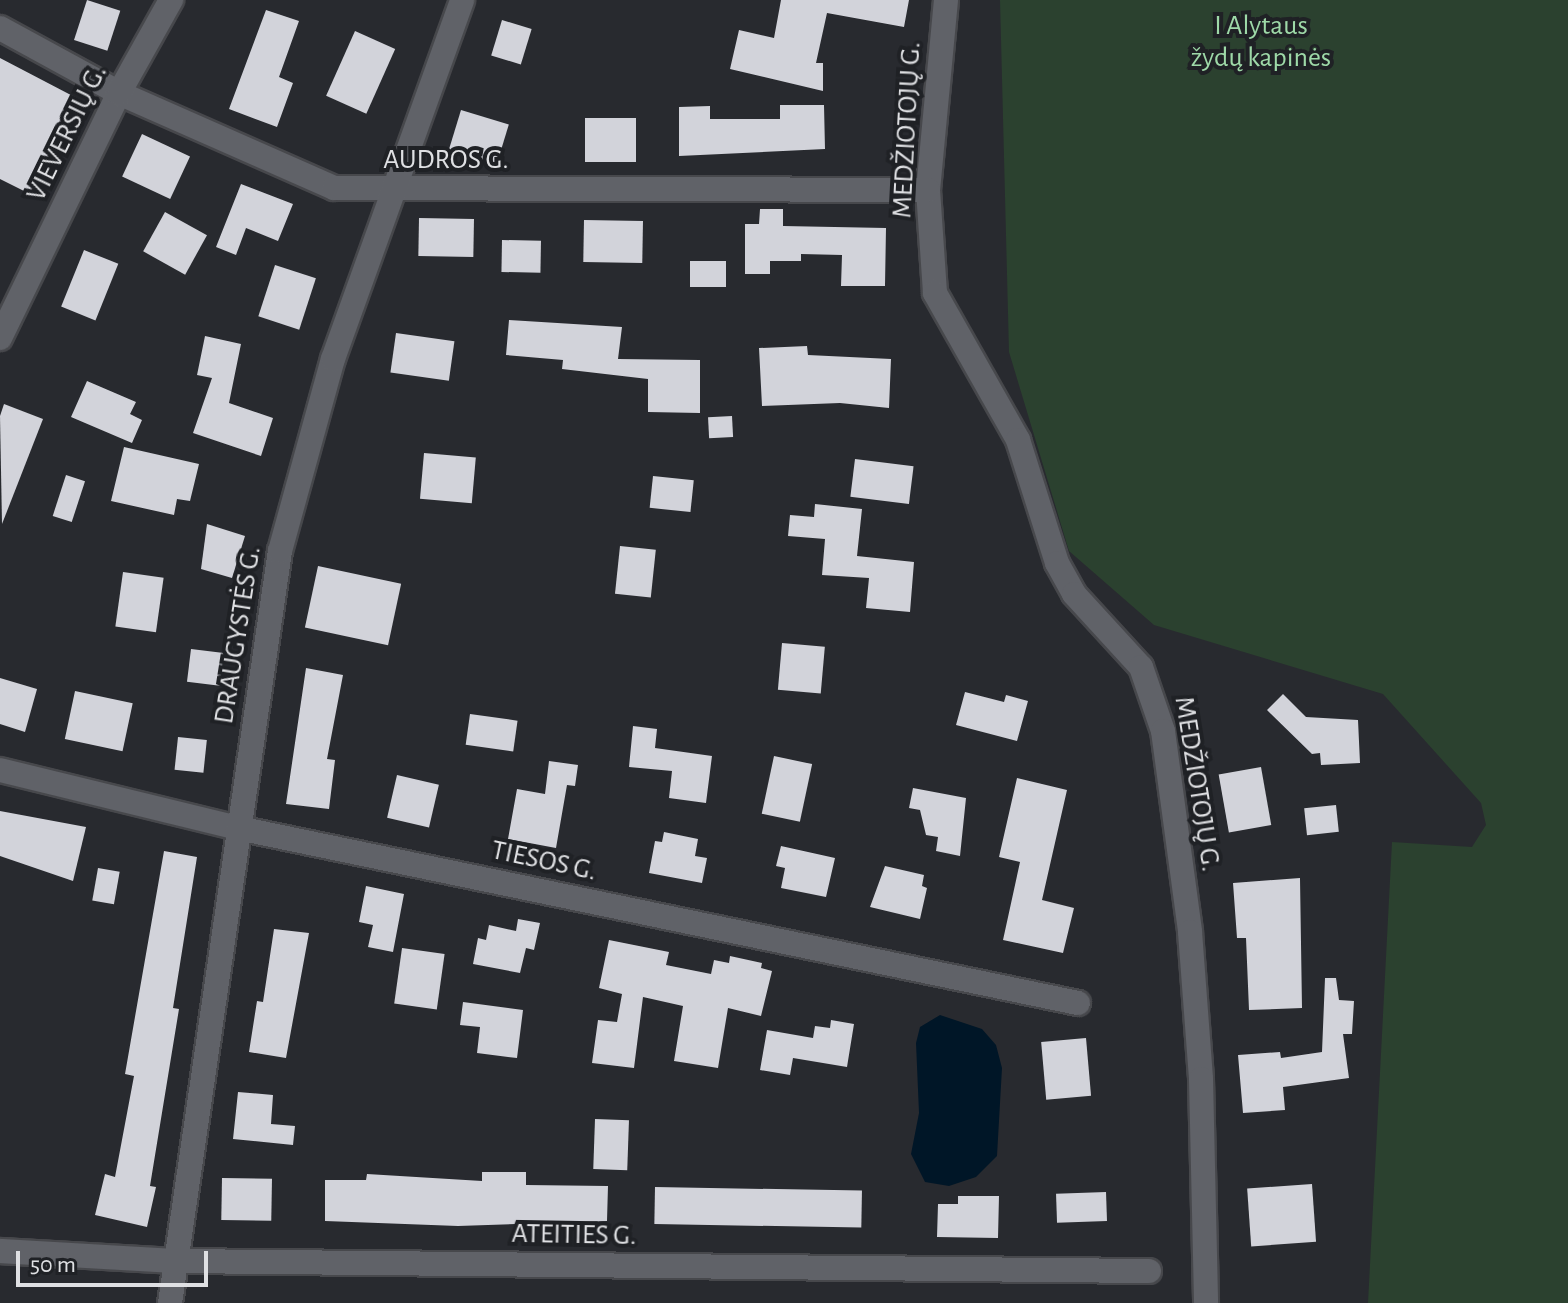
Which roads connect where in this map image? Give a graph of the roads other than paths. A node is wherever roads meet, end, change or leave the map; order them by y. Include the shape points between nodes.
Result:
1 (171, 0) edge
2 (462, 0) edge
3 (946, 0) edge
4 (0, 28) edge
5 (119, 93) junction
6 (928, 190) junction
7 (392, 191) junction
8 (0, 338) edge
9 (0, 770) edge
10 (238, 828) junction
11 (1078, 1003) dead end
12 (0, 1251) edge
13 (176, 1261) junction
14 (1149, 1271) dead end
15 (170, 1303) edge
16 (1206, 1303) edge

1 - 5 street, VIEVERSIŲ G.
2 - 7 street, DRAUGYSTĖS G.
3 - 6 street, MEDŽIOTOJŲ G.
4 - 5 street, AUDROS G.
5 - 7 street, AUDROS G. via 334,188
5 - 8 street, VIEVERSIŲ G.
6 - 7 street, AUDROS G.
6 - 16 street, MEDŽIOTOJŲ G. via 935,293 1018,440 1062,573 1074,594 1141,667 1155,696 1190,932 1201,1079
7 - 10 street, DRAUGYSTĖS G. via 333,359 280,551
9 - 10 street, TIESOS G.
10 - 11 street, TIESOS G.
10 - 13 street, DRAUGYSTĖS G.
12 - 13 street, ATEITIES G.
13 - 14 street, ATEITIES G.
13 - 15 street, DRAUGYSTĖS G.

